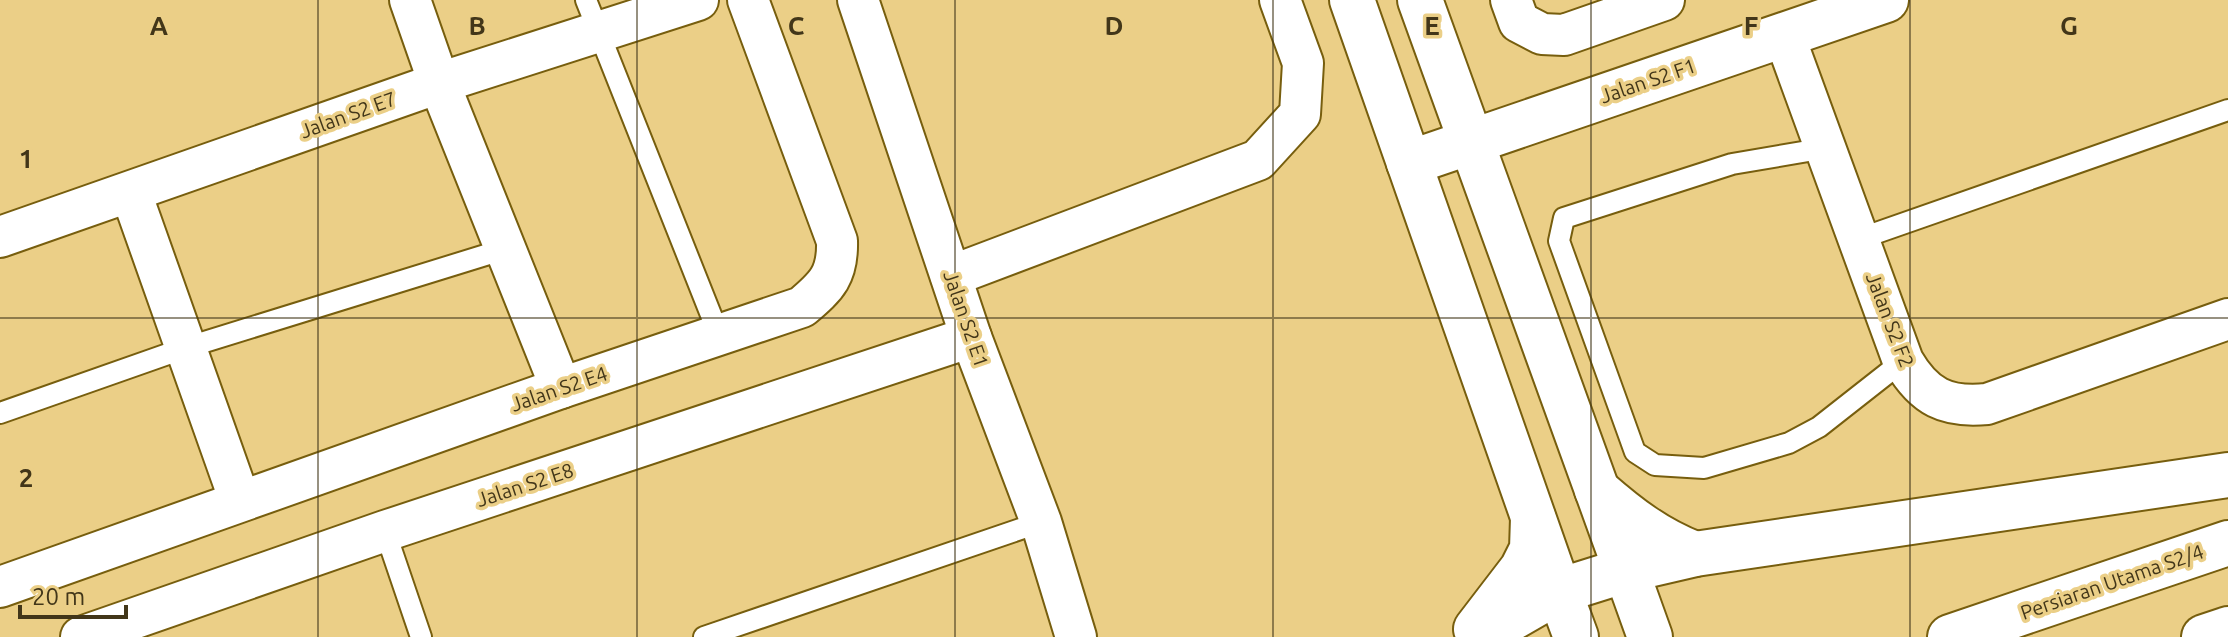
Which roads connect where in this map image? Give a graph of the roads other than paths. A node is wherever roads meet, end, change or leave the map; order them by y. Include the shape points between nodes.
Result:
1 (410, 0) edge
2 (698, 0) edge
3 (748, 0) edge
4 (858, 0) edge
5 (1280, 0) edge
6 (1352, 0) edge
7 (1420, 0) edge
8 (1664, 0) edge
9 (1886, 0) edge
10 (1515, 11) edge
11 (592, 16) edge
12 (1784, 35) junction
13 (439, 83) junction
14 (2228, 110) edge
15 (1471, 142) junction
16 (1826, 148) junction
17 (1409, 163) junction
18 (131, 193) junction
19 (0, 237) edge
20 (1859, 239) junction
21 (505, 249) junction
22 (951, 276) junction
23 (2228, 319) edge
24 (719, 335) junction
25 (971, 337) junction
26 (185, 348) junction
27 (1903, 361) junction
28 (561, 388) junction
29 (0, 413) edge
30 (2228, 475) edge
31 (1597, 490) junction
32 (240, 501) junction
33 (1533, 518) junction
34 (1041, 522) junction
35 (385, 531) junction
36 (2228, 543) edge
37 (1695, 554) junction
38 (1626, 570) junction
39 (0, 587) edge
40 (1559, 591) junction
41 (2228, 629) edge
42 (81, 637) edge
43 (421, 637) edge
44 (704, 637) edge
45 (1076, 637) edge
46 (1469, 637) edge
47 (1479, 637) edge
48 (1576, 637) edge
49 (1650, 637) edge
50 (1950, 637) edge
51 (2204, 637) edge

1 - 13 street
2 - 11 street, Jalan S2 E7
3 - 24 street, Jalan S2 E4 via 837,241 837,263 825,287 802,307
4 - 22 street, Jalan S2 E1
5 - 22 street via 1303,63 1300,114 1258,160
6 - 17 street
7 - 15 street
8 - 10 street via 1564,35 1542,34
9 - 12 street, Jalan S2 F1
11 - 13 street, Jalan S2 E7
11 - 24 lane
12 - 15 street, Jalan S2 F1
12 - 16 street, Jalan S2 F2
13 - 18 street, Jalan S2 E7
13 - 21 street
14 - 20 lane
15 - 17 street, Jalan S2 F1
15 - 31 street
16 - 20 street, Jalan S2 F2
16 - 27 lane via 1732,164 1564,218 1559,241 1635,452 1655,465 1704,468 1789,443 1819,427
17 - 33 street
18 - 19 street, Jalan S2 E7
18 - 26 street
20 - 27 street, Jalan S2 F2
21 - 26 lane
21 - 28 street
22 - 25 street, Jalan S2 E1
23 - 27 street, Jalan S2 F2 via 1987,404 1966,406 1935,397 1922,389
24 - 28 street, Jalan S2 E4
25 - 34 street, Jalan S2 E1
25 - 35 street, Jalan S2 E8
26 - 29 lane
26 - 32 street
28 - 32 street, Jalan S2 E4
30 - 37 street
31 - 37 street via 1643,529
31 - 38 street
32 - 39 street, Jalan S2 E4
33 - 40 street
33 - 46 street via 1532,549 1522,569
34 - 44 lane
34 - 45 street, Jalan S2 E1
35 - 42 street, Jalan S2 E8
35 - 43 lane
36 - 50 street, Persiaran Utama S2/4
37 - 38 street
38 - 40 street
38 - 49 street
40 - 47 street
40 - 48 street
41 - 51 street

